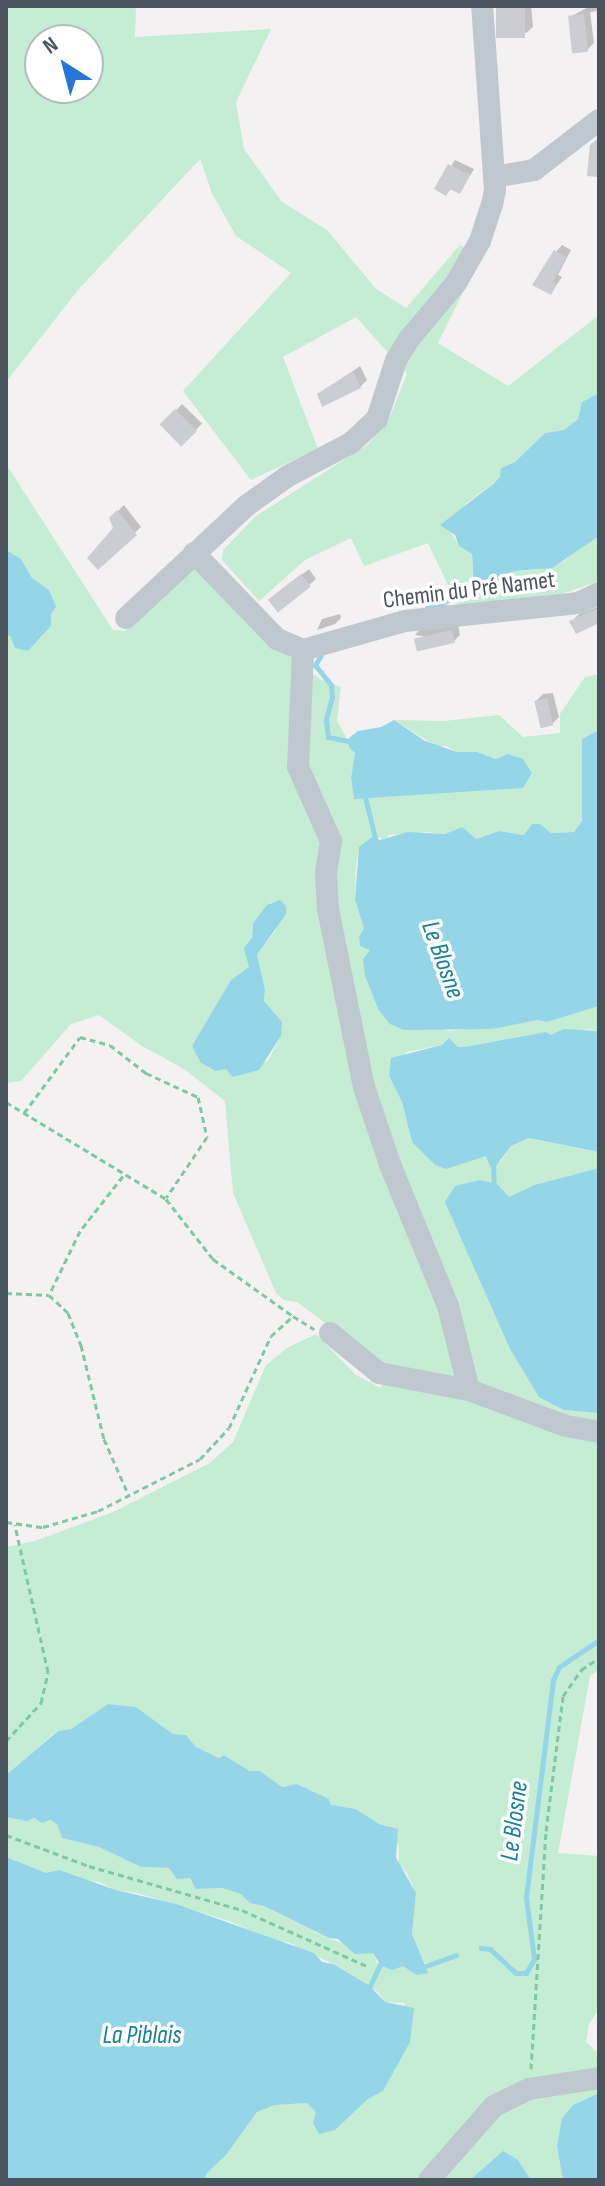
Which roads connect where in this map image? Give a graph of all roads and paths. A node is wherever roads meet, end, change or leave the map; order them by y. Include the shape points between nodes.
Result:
1 (482, 6) edge
2 (599, 120) edge
3 (494, 177) junction
4 (194, 553) junction
5 (599, 593) edge
6 (126, 618) dead end
7 (303, 650) junction
8 (6, 1102) edge
9 (24, 1113) junction
10 (123, 1176) junction
11 (166, 1199) junction
12 (6, 1293) edge
13 (49, 1295) junction
14 (293, 1316) junction
15 (330, 1333) joint
16 (469, 1390) junction
17 (599, 1432) edge
18 (129, 1498) junction
19 (6, 1522) edge
20 (15, 1525) junction
21 (599, 1658) edge
22 (6, 1741) edge
23 (6, 1835) edge
24 (369, 1967) dead end
25 (599, 2078) edge
26 (529, 2089) junction
27 (429, 2180) edge

1 - 3 street
2 - 3 street via 534,170
3 - 4 street via 492,205 480,241 456,283 396,360 383,407 369,431 266,490
4 - 6 street
4 - 7 street via 277,639
5 - 7 street, Chemin du Pré Namet via 578,603 405,621
7 - 16 street via 298,767 331,841 328,909 364,1087 448,1306
8 - 9 path
9 - 10 path
9 - 11 path via 80,1037 110,1045 146,1073 198,1097 207,1137
10 - 11 path
10 - 13 path via 80,1231
11 - 14 path via 213,1259
12 - 13 path
13 - 18 path via 68,1313 81,1345 104,1439
14 - 15 path
14 - 18 path via 271,1336 229,1428 200,1459
15 - 16 street via 379,1373
16 - 17 street via 566,1426
18 - 20 path via 43,1527
19 - 20 path
20 - 22 path via 48,1672 41,1703
21 - 26 path via 581,1670 563,1696 546,1831
23 - 24 path via 89,1866 242,1910
25 - 26 street
26 - 27 street via 494,2106

